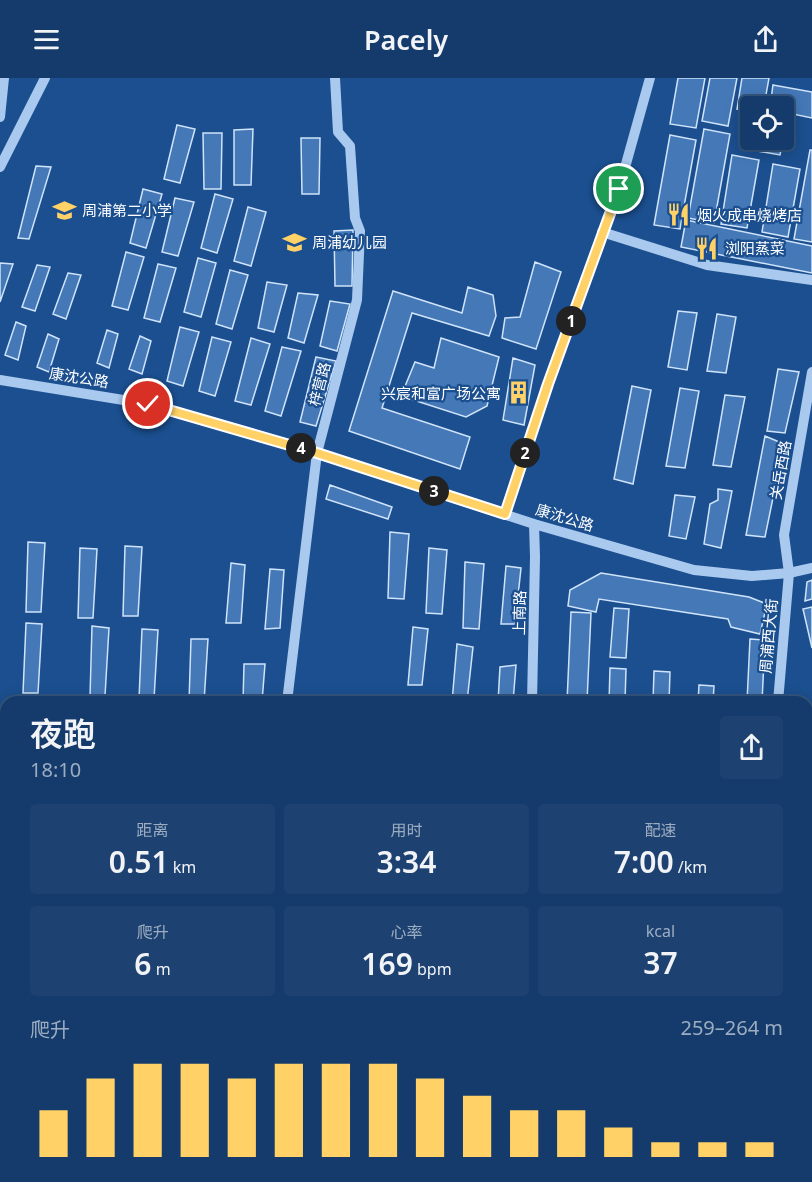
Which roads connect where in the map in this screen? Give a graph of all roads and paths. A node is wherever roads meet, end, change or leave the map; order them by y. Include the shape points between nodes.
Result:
1 (4, 78) edge
2 (45, 78) edge
3 (335, 78) edge
4 (650, 78) edge
5 (0, 117) edge
6 (0, 167) edge
7 (603, 232) junction
8 (812, 280) edge
9 (812, 372) edge
10 (0, 381) edge
11 (317, 453) junction
12 (505, 514) junction
13 (534, 524) junction
14 (812, 568) edge
15 (789, 573) junction
16 (288, 696) edge
17 (532, 696) edge
18 (779, 696) edge

1 - 5 street
2 - 6 street
3 - 11 street, 梓营路 via 338,132 350,146 355,218 360,231 357,300
4 - 7 street
7 - 8 street via 707,265
7 - 12 street
9 - 15 street, 关岳西路 via 784,535
10 - 11 street, 康沈公路 via 148,404
11 - 12 street, 康沈公路
11 - 16 street, 梓营路
12 - 13 street, 康沈公路
13 - 15 street, 康沈公路 via 694,570 752,576
13 - 17 street, 上南路
14 - 15 street, 康沈公路
15 - 18 street, 周浦西大街

